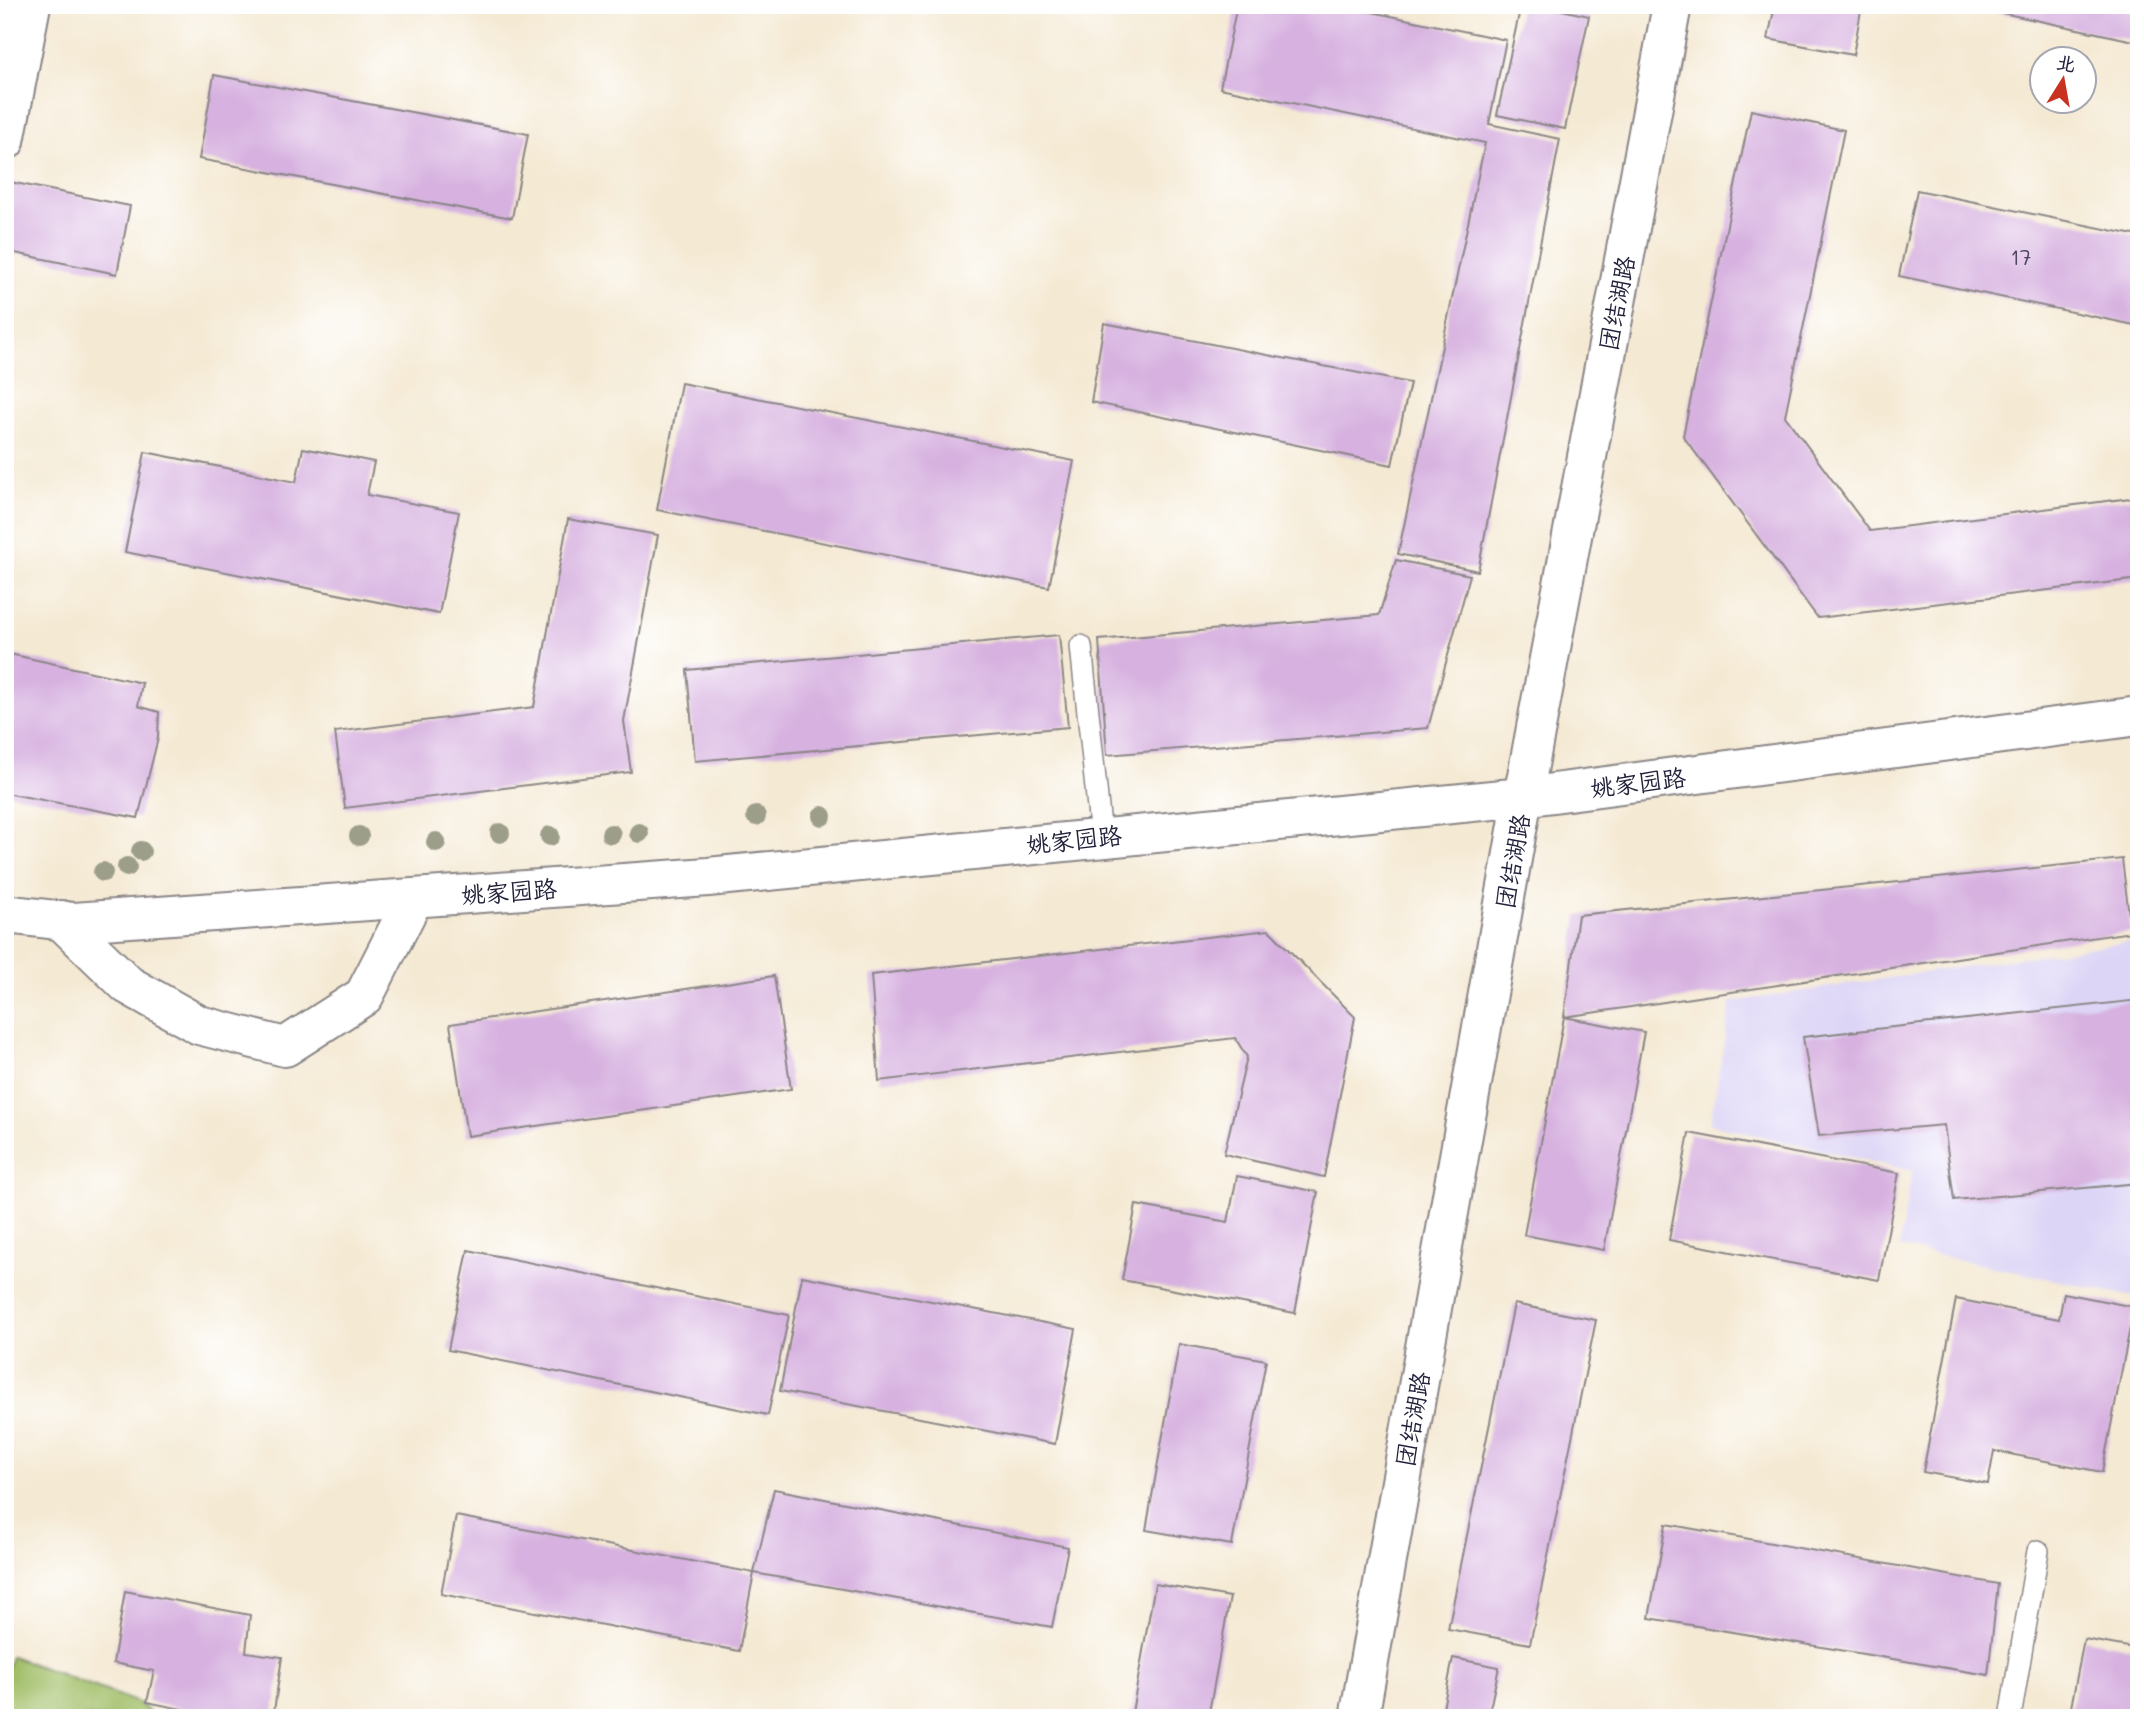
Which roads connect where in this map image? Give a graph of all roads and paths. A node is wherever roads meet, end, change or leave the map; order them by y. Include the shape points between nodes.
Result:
1 (31, 5) edge
2 (1672, 5) edge
3 (5, 141) edge
4 (1081, 646) dead end
5 (2139, 716) edge
6 (1523, 797) junction
7 (1101, 836) junction
8 (414, 898) junction
9 (5, 914) edge
10 (61, 920) junction
11 (2038, 1551) dead end
12 (1359, 1718) edge
13 (2010, 1718) edge

1 - 3 street
2 - 6 street, 团结湖路
4 - 7 lane
5 - 6 street, 姚家园路
6 - 7 street, 姚家园路
6 - 12 street, 团结湖路
7 - 8 street, 姚家园路 via 708,877
8 - 10 street, 姚家园路
8 - 10 street via 364,996 285,1047 199,1025 128,985
9 - 10 street, 姚家园路
11 - 13 lane

